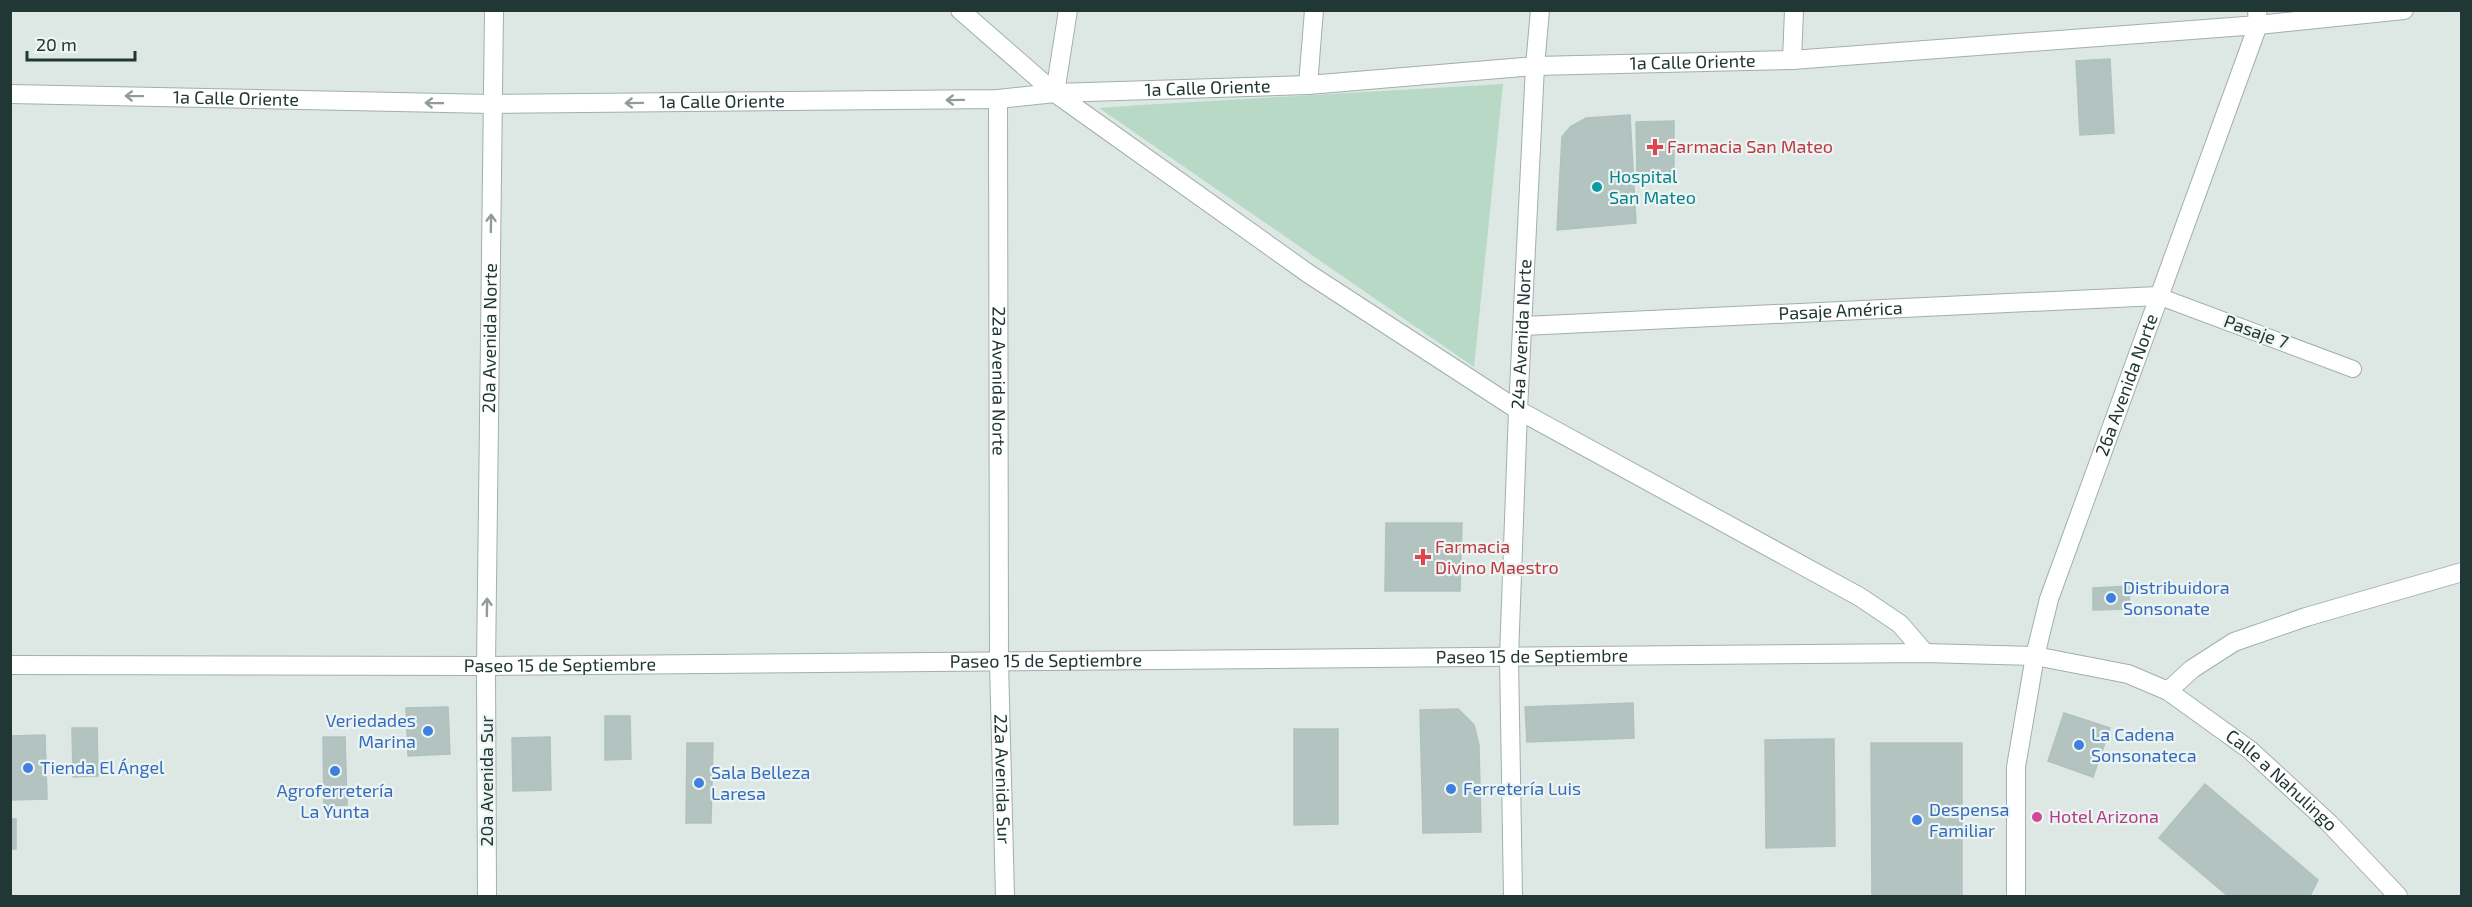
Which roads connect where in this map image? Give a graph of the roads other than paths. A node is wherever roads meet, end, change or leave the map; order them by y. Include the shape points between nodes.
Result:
1 (495, 10) edge
2 (960, 10) edge
3 (1068, 10) edge
4 (1314, 10) edge
5 (1540, 10) edge
6 (1794, 10) edge
7 (2404, 10) edge
8 (2258, 18) edge
9 (1792, 60) junction
10 (1535, 66) junction
11 (1308, 85) junction
12 (1055, 93) junction
13 (10, 94) edge
14 (998, 99) junction
15 (492, 104) junction
16 (2158, 296) junction
17 (1523, 326) junction
18 (2353, 369) dead end
19 (1518, 410) junction
20 (2462, 573) edge
21 (1925, 653) junction
22 (2035, 656) junction
23 (1509, 657) junction
24 (999, 662) junction
25 (10, 665) edge
26 (2081, 665) joint
27 (486, 666) junction
28 (2168, 691) junction
29 (487, 897) edge
30 (1005, 897) edge
31 (1513, 897) edge
32 (2016, 897) edge
33 (2398, 897) edge

1 - 15 street, 20a Avenida Norte
2 - 12 street
3 - 12 street
4 - 11 street
5 - 10 street, 24a Avenida Norte
6 - 9 street
7 - 8 street, 1a Calle Oriente
8 - 9 street, 1a Calle Oriente
8 - 16 street, 26a Avenida Norte
9 - 10 street, 1a Calle Oriente
10 - 11 street, 1a Calle Oriente
10 - 17 street, 24a Avenida Norte
11 - 12 street, 1a Calle Oriente
12 - 14 street, 1a Calle Oriente
12 - 19 street via 1309,274
15 -> 13 street, 1a Calle Oriente
14 -> 15 street, 1a Calle Oriente
14 - 24 street, 22a Avenida Norte
27 -> 15 street, 20a Avenida Norte
16 - 17 street, Pasaje América
16 - 18 lane, Pasaje 7
16 - 22 street, 26a Avenida Norte via 2049,599
17 - 19 street, 24a Avenida Norte
19 - 21 street via 1860,597 1899,624
19 - 23 street, 24a Avenida Norte
20 - 28 street via 2306,617 2234,642 2192,669
21 - 22 street, Paseo 15 de Septiembre
21 - 23 street, Paseo 15 de Septiembre
22 - 26 street, Paseo 15 de Septiembre
22 - 32 street, 26a Avenida Norte via 2016,767
23 - 24 street, Paseo 15 de Septiembre
23 - 31 street, 24a Avenida Norte
24 - 27 street, Paseo 15 de Septiembre
24 - 30 street, 22a Avenida Sur
25 - 27 street, Paseo 15 de Septiembre
26 - 28 street, Calle a Nahulingo via 2128,674
27 - 29 street, 20a Avenida Sur
28 - 33 street, Calle a Nahulingo via 2250,750 2329,823

